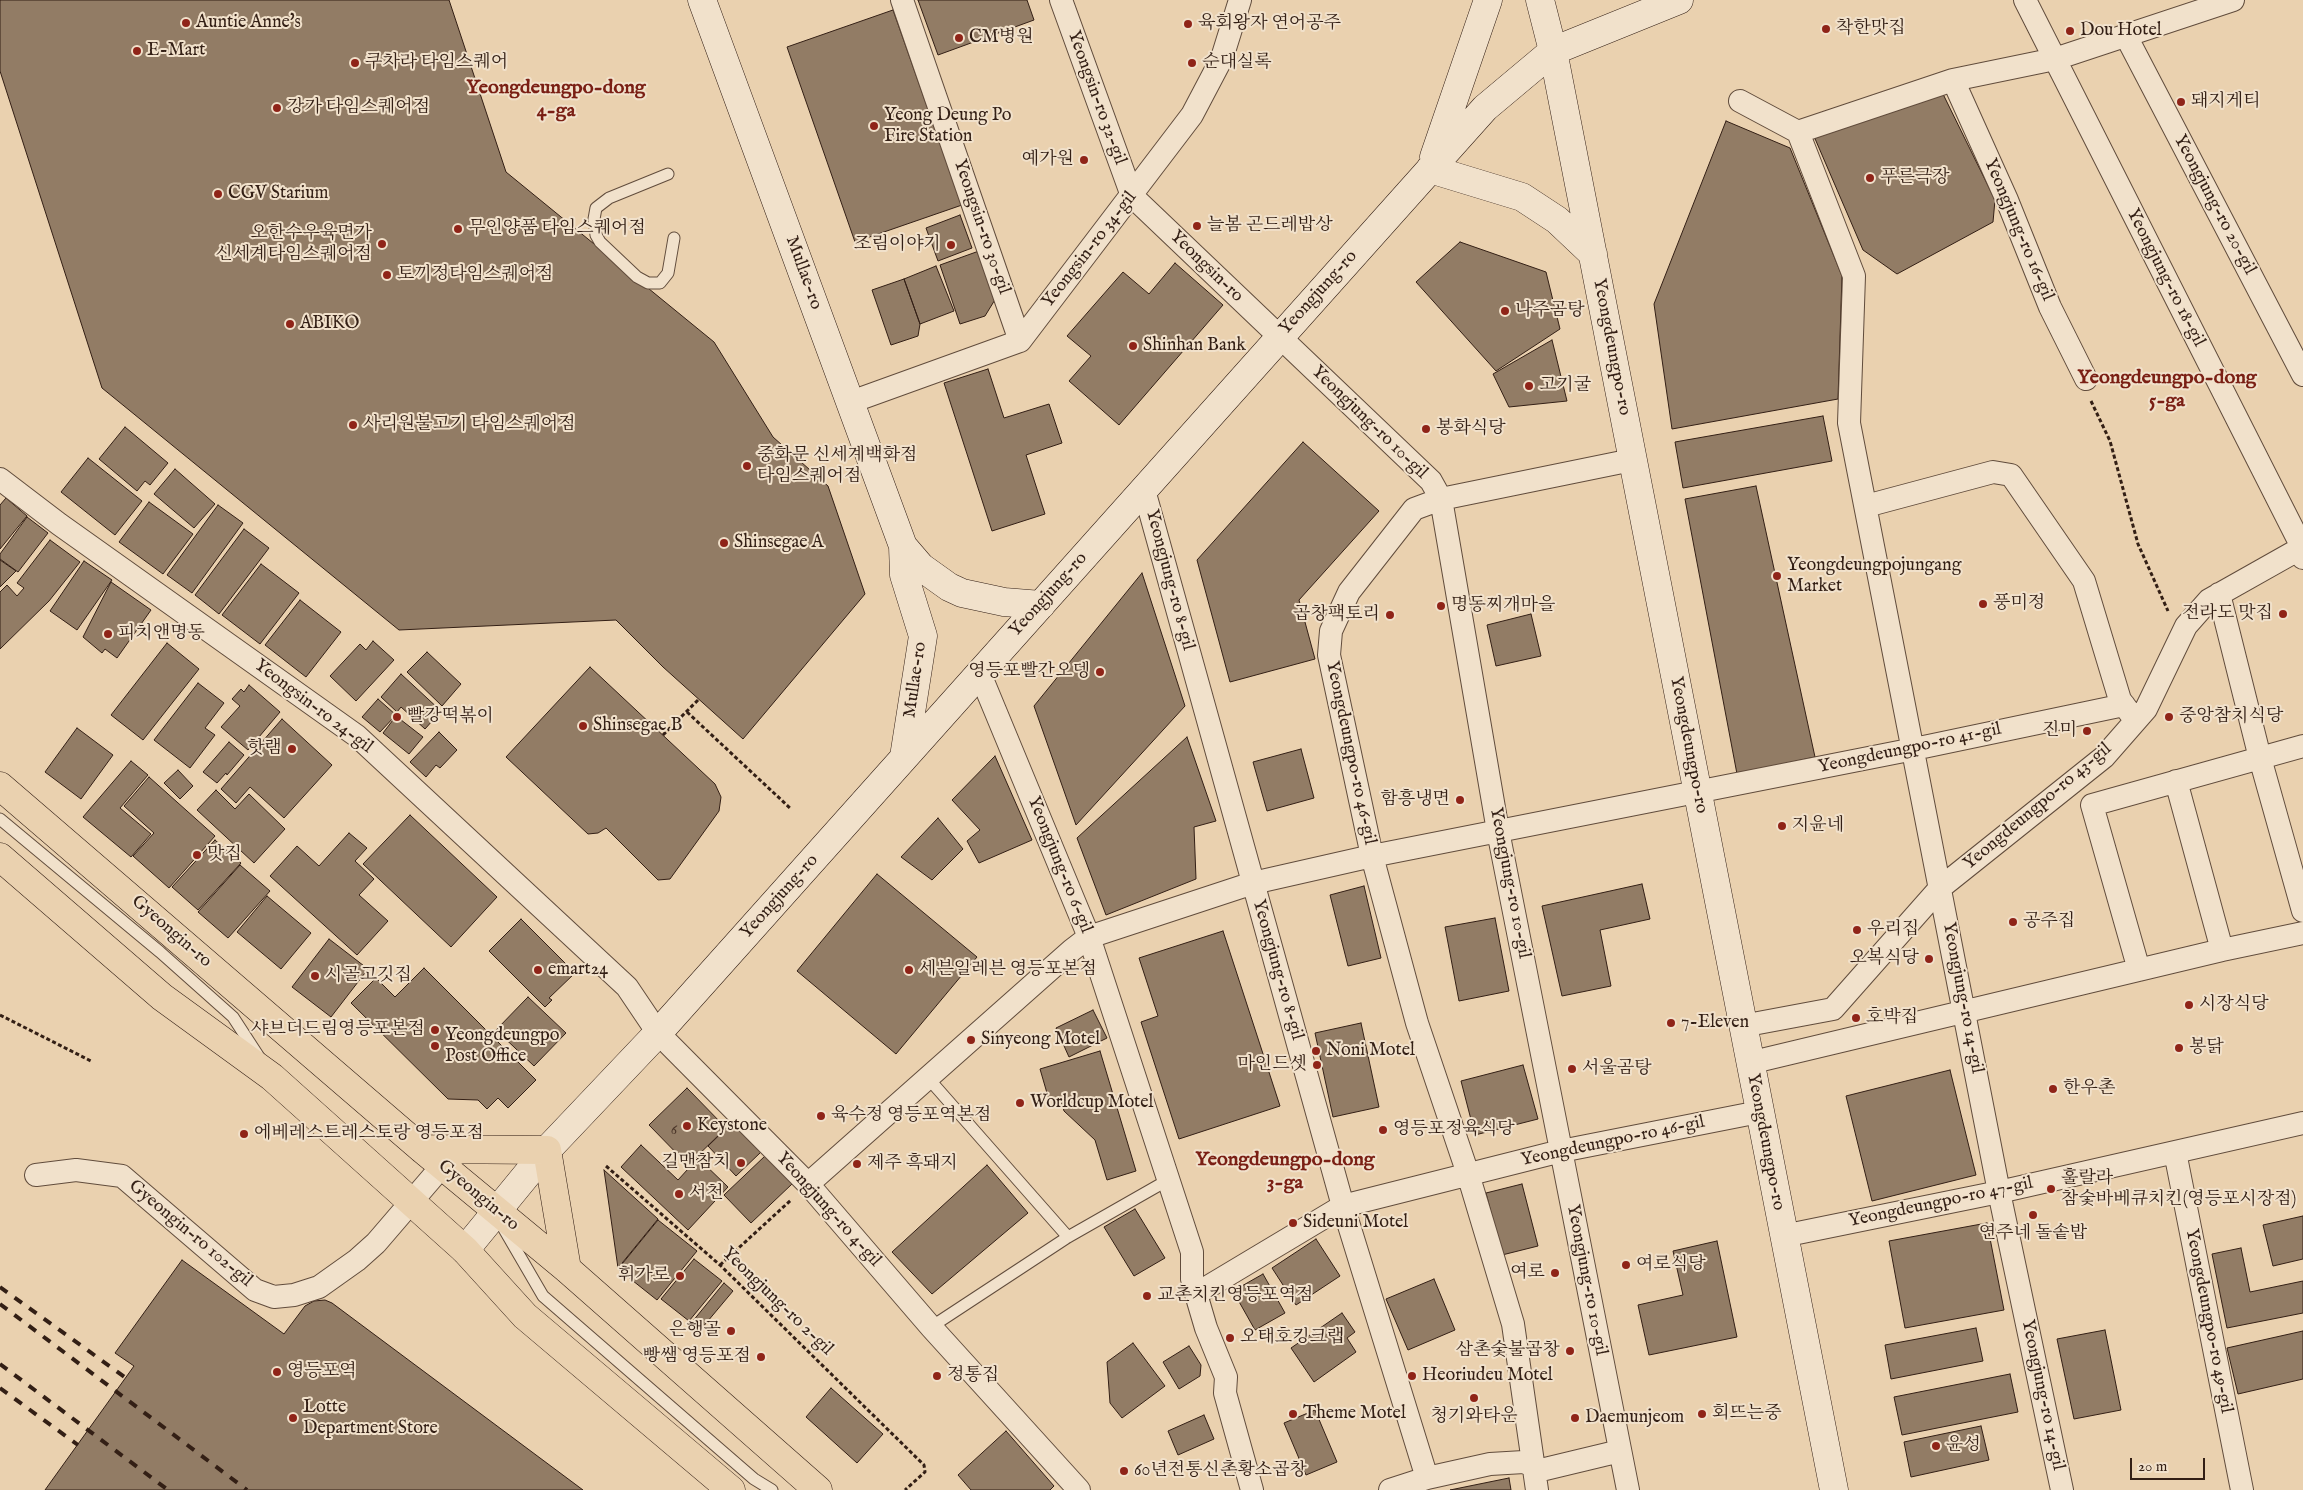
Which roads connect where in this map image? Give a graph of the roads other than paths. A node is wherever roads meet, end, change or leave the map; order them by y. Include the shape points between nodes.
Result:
1 (702, 0) edge
2 (902, 0) edge
3 (1061, 0) edge
4 (1240, 0) edge
5 (1488, 0) edge
6 (1540, 0) edge
7 (1679, 0) edge
8 (2025, 0) edge
9 (2233, 0) edge
10 (2126, 36) junction
11 (1553, 51) junction
12 (2055, 59) junction
13 (1953, 80) junction
14 (1740, 101) dead end
15 (1798, 132) junction
16 (1430, 169) junction
17 (668, 174) dead end
18 (1132, 196) junction
19 (674, 238) dead end
20 (1593, 254) junction
21 (1280, 337) junction
22 (1020, 341) junction
23 (2303, 375) edge
24 (2086, 379) road end
25 (851, 402) junction
26 (1632, 460) junction
27 (0, 479) edge
28 (1144, 490) junction
29 (1441, 499) junction
30 (1866, 506) junction
31 (903, 546) junction
32 (2302, 550) edge
33 (2219, 594) junction
34 (1041, 605) junction
35 (980, 674) junction
36 (2130, 713) junction
37 (2303, 746) edge
38 (1914, 749) junction
39 (904, 757) junction
40 (2260, 758) junction
41 (2176, 781) junction
42 (0, 786) edge
43 (1697, 792) junction
44 (0, 819) edge
45 (1498, 831) junction
46 (1372, 856) junction
47 (0, 857) edge
48 (1253, 883) junction
49 (1940, 888) junction
50 (2303, 911) edge
51 (2303, 933) edge
52 (1089, 937) junction
53 (2222, 950) junction
54 (2139, 970) junction
55 (1965, 1011) junction
56 (1742, 1026) junction
57 (658, 1033) junction
58 (1749, 1063) junction
59 (272, 1077) junction
60 (928, 1078) junction
61 (1759, 1112) junction
62 (2303, 1123) edge
63 (547, 1150) junction
64 (1560, 1151) junction
65 (2175, 1152) junction
66 (432, 1157) junction
67 (36, 1174) dead end
68 (1468, 1174) junction
69 (1168, 1180) junction
70 (808, 1184) junction
71 (1999, 1192) junction
72 (411, 1203) junction
73 (1343, 1206) junction
74 (495, 1212) junction
75 (1783, 1236) junction
76 (1068, 1237) junction
77 (465, 1250) junction
78 (567, 1269) junction
79 (1196, 1294) junction
80 (931, 1327) junction
81 (1620, 1451) junction
82 (1533, 1466) junction
83 (1427, 1478) junction
84 (731, 1490) edge
85 (772, 1490) edge
86 (818, 1490) edge
87 (1079, 1490) edge
88 (1252, 1490) edge
89 (1390, 1490) edge
90 (1537, 1490) edge
91 (1628, 1490) edge
92 (1834, 1490) edge
93 (2062, 1490) edge
94 (2242, 1490) edge

1 - 25 main road, Mullae-ro
2 - 22 street, Yeongsin-ro 30-gil
3 - 18 street, Yeongsin-ro 32-gil
4 - 18 street, Yeongsin-ro 34-gil via 1222,58 1192,115
5 - 16 main road
6 - 11 main road, Yeongdeungpo-ro
7 - 11 main road, Yeongjung-ro
8 - 12 street, Yeongjung-ro 18-gil
9 - 10 street
10 - 12 street
10 - 23 street, Yeongjung-ro 20-gil
11 - 16 main road, Yeongjung-ro via 1485,108
11 - 20 main road, Yeongdeungpo-ro
12 - 13 street
12 - 32 street, Yeongjung-ro 18-gil
13 - 15 street
13 - 24 street, Yeongjung-ro 16-gil via 2007,200 2050,307
14 - 15 street
15 - 30 street, Yeongjung-ro 14-gil via 1854,276 1849,423
16 - 20 main road via 1522,197 1557,220
16 - 21 main road, Yeongjung-ro
17 - 19 lane via 609,198 596,208 594,219 600,242 637,277 648,283 660,282 668,272
18 - 21 street, Yeongsin-ro
18 - 22 street, Yeongsin-ro 34-gil
20 - 26 main road, Yeongdeungpo-ro
21 - 28 main road, Yeongjung-ro
21 - 29 street, Yeongjung-ro 10-gil via 1430,481
22 - 25 street
25 - 31 main road, Mullae-ro
26 - 29 street, Yeongdeungpo-ro 46-gil
26 - 43 main road, Yeongdeungpo-ro
27 - 57 street, Yeongsin-ro 24-gil via 357,736 627,987
28 - 34 main road, Yeongjung-ro
28 - 48 street, Yeongjung-ro 8-gil
29 - 45 street, Yeongjung-ro 10-gil
29 - 46 street, Yeongdeungpo-ro 46-gil via 1414,508 1349,592 1331,632 1329,655
30 - 36 street via 1993,472 2011,475 2084,581 2120,700
30 - 38 street, Yeongjung-ro 14-gil
31 - 34 main road, Mullae-ro via 921,567 962,593 1004,602
31 - 39 main road, Mullae-ro via 904,575 923,636
32 - 33 street, Yeongdeungpo-ro 43-gil
33 - 36 street, Yeongdeungpo-ro 43-gil via 2209,600 2186,626 2146,709
33 - 40 street
34 - 35 main road, Yeongjung-ro
35 - 39 main road, Yeongjung-ro
35 - 52 street, Yeongjung-ro 6-gil
36 - 38 street, Yeongdeungpo-ro 41-gil
36 - 49 street, Yeongdeungpo-ro 43-gil via 2104,757
37 - 40 street
38 - 43 street, Yeongdeungpo-ro 41-gil
38 - 49 street, Yeongjung-ro 14-gil
39 - 57 main road, Yeongjung-ro
40 - 41 street
40 - 50 street
41 - 53 street
41 - 54 street via 2092,805
42 - 66 main road, Gyeongin-ro
43 - 45 street, Yeongdeungpo-ro 41-gil
43 - 56 main road, Yeongdeungpo-ro
44 - 59 lane via 233,1017
45 - 46 street, Yeongdeungpo-ro 41-gil
45 - 64 street, Yeongjung-ro 10-gil
46 - 48 street, Yeongdeungpo-ro 41-gil
46 - 68 street, Yeongdeungpo-ro 46-gil via 1417,1023
47 - 59 main road via 162,997
48 - 52 street, Yeongdeungpo-ro 41-gil
48 - 73 street, Yeongjung-ro 8-gil
49 - 55 street, Yeongjung-ro 14-gil
49 - 56 street, Yeongdeungpo-ro 43-gil via 1833,1009
51 - 53 street
52 - 60 street, Yeongdeungpo-ro 41-gil
52 - 69 street, Yeongjung-ro 6-gil
53 - 54 street
54 - 55 street
55 - 58 street
55 - 71 street, Yeongjung-ro 14-gil
56 - 58 main road, Yeongdeungpo-ro
57 - 63 main road, Yeongjung-ro
57 - 70 street, Yeongjung-ro 4-gil
58 - 61 main road, Yeongdeungpo-ro
59 - 72 main road
60 - 70 street, Yeongdeungpo-ro 41-gil
60 - 76 lane
61 - 64 street, Yeongdeungpo-ro 46-gil
61 - 75 main road, Yeongdeungpo-ro
62 - 65 street, Yeongdeungpo-ro 47-gil
63 - 66 main road
63 - 74 main road, Yeongjung-ro
63 - 78 main road
64 - 68 street, Yeongdeungpo-ro 46-gil
64 - 81 street, Yeongjung-ro 10-gil
65 - 71 street, Yeongdeungpo-ro 47-gil
65 - 94 street, Yeongdeungpo-ro 49-gil
66 - 72 street, Gyeongin-ro 102-gil
66 - 74 main road, Gyeongin-ro
67 - 72 street, Gyeongin-ro 102-gil via 76,1170 122,1176 255,1290 274,1297 319,1287 376,1243
68 - 73 street, Yeongdeungpo-ro 46-gil
68 - 82 street, Yeongdeungpo-ro 46-gil via 1512,1324
69 - 76 lane
69 - 79 street, Yeongjung-ro 6-gil via 1192,1252 1192,1279
70 - 80 street, Yeongjung-ro 4-gil
71 - 75 street, Yeongdeungpo-ro 47-gil
71 - 93 street, Yeongjung-ro 14-gil
72 - 77 main road
73 - 79 street, Yeongdeungpo-ro 46-gil
73 - 83 street, Yeongjung-ro 8-gil
74 - 77 main road, Yeongjung-ro
74 - 78 main road, Gyeongin-ro
74 - 85 lane via 543,1296 754,1479
75 - 92 main road, Yeongdeungpo-ro
76 - 80 lane
77 - 84 main road via 526,1316
78 - 86 main road, Gyeongin-ro
79 - 88 street, Yeongjung-ro 6-gil via 1226,1377 1225,1393
80 - 87 street, Yeongjung-ro 4-gil
81 - 82 street via 1541,1470
81 - 91 street, Yeongjung-ro 10-gil
82 - 83 street via 1524,1462 1490,1464
82 - 90 street, Yeongdeungpo-ro 46-gil
83 - 89 street

